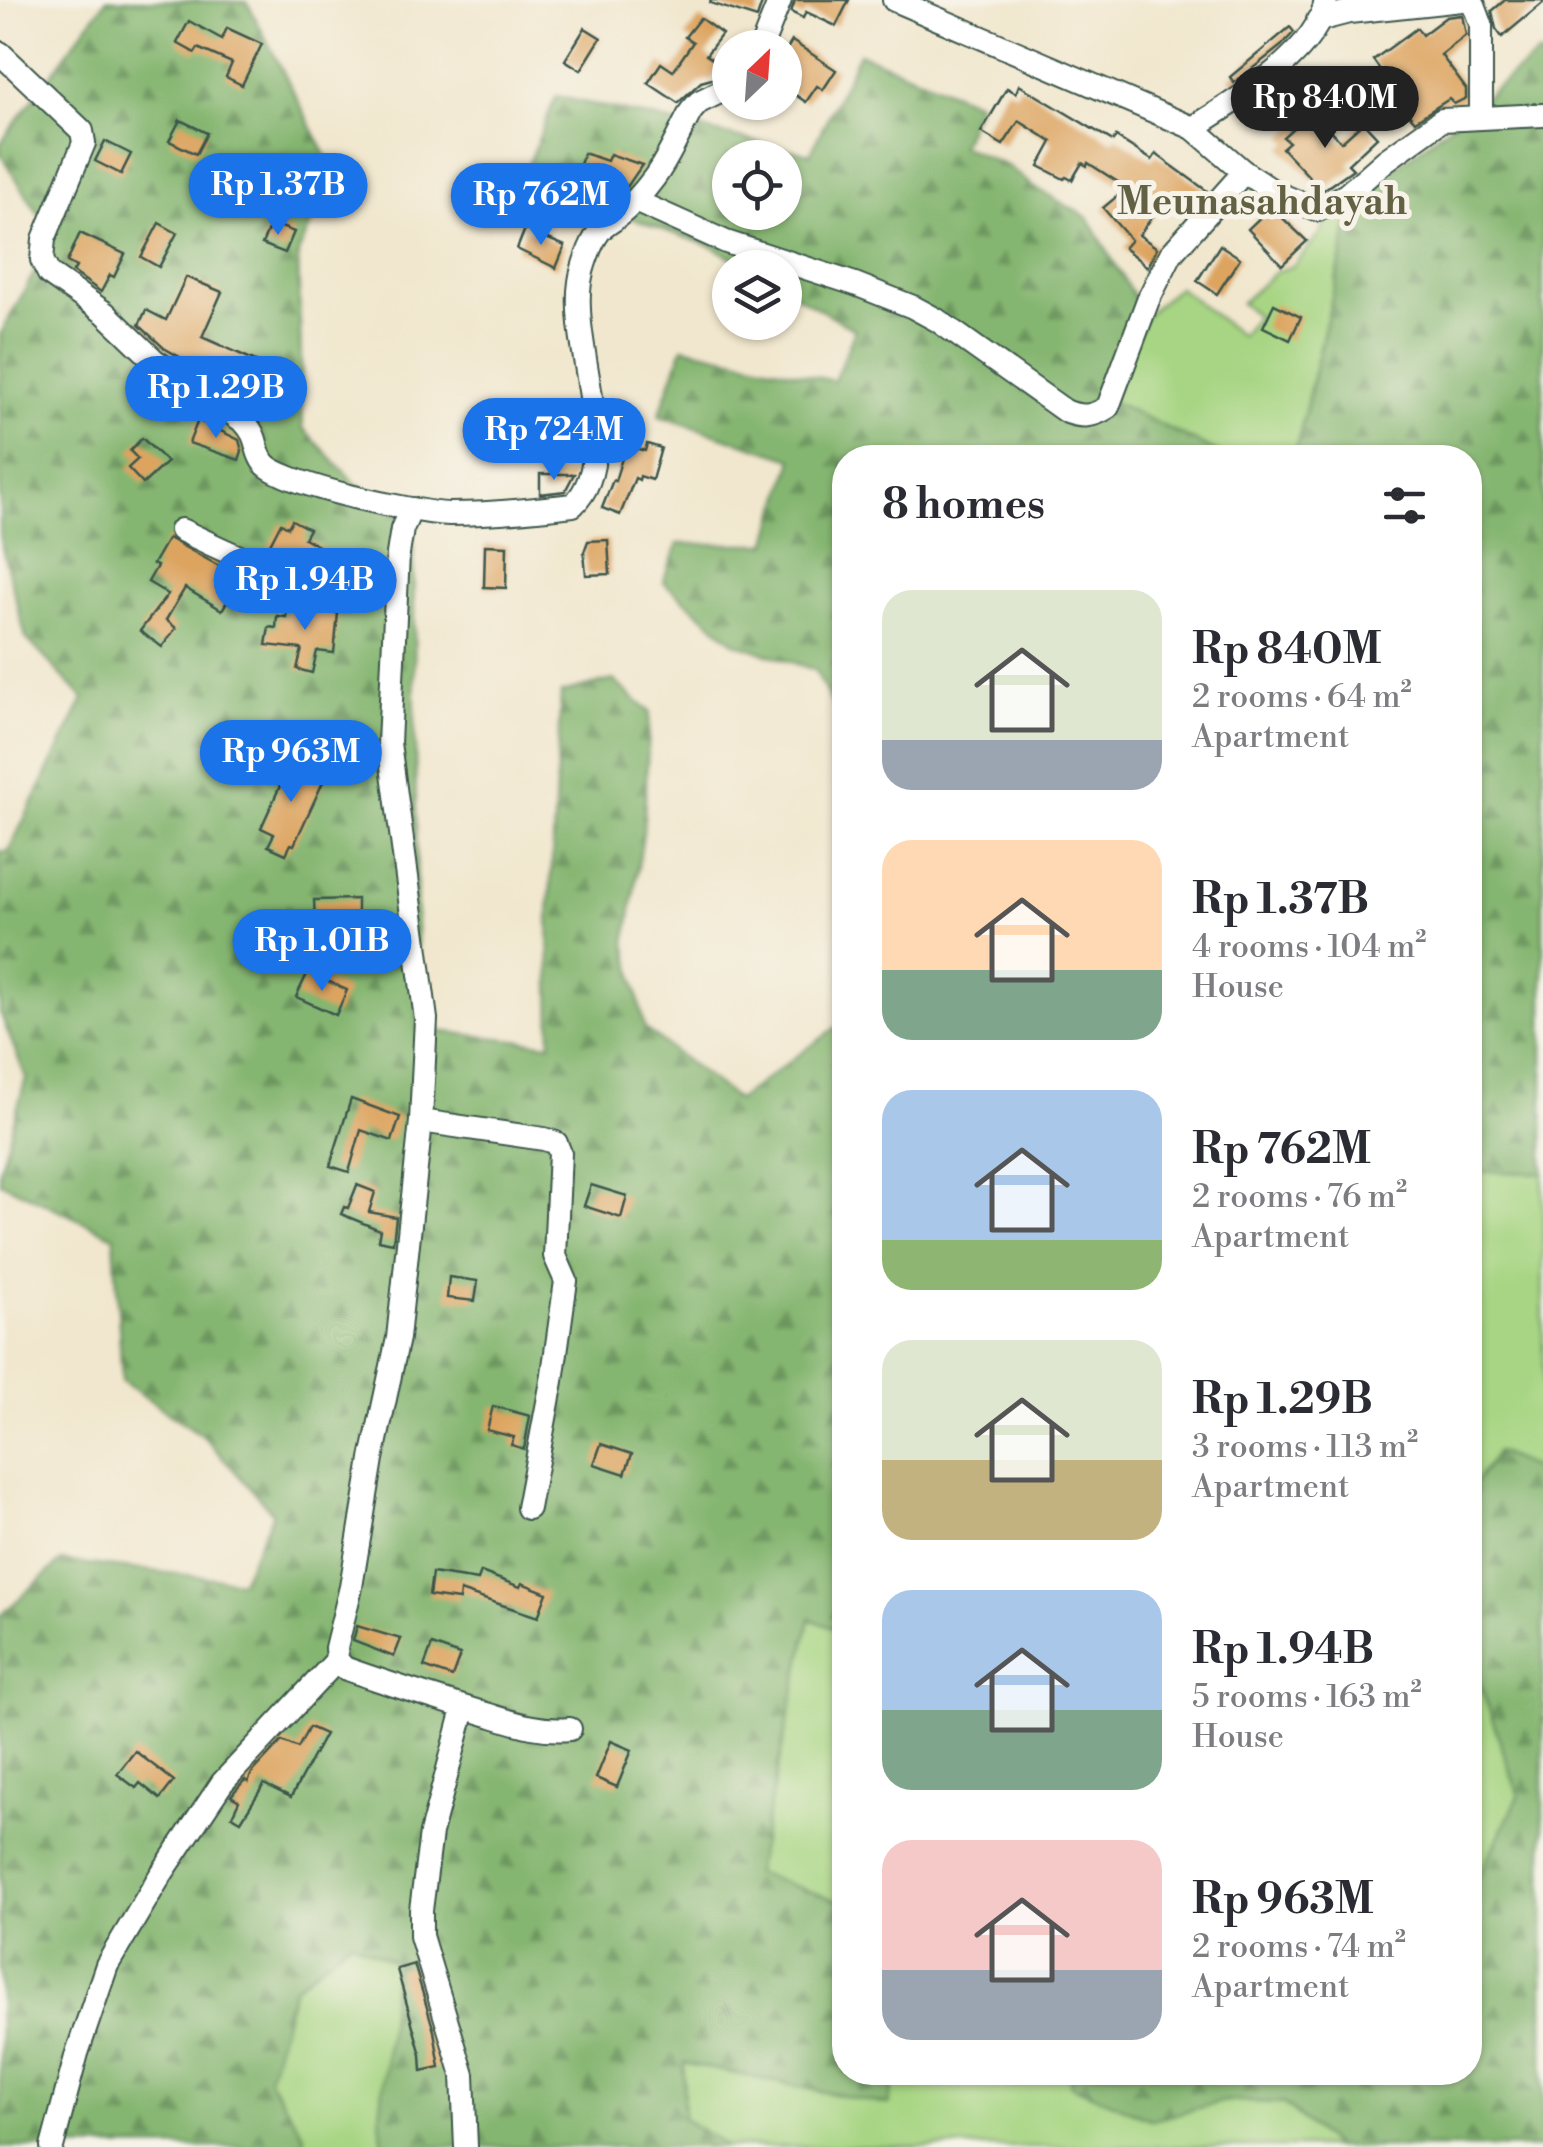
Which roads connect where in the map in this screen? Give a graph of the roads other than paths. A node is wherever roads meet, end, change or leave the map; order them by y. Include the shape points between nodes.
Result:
1 (780, 0) edge
2 (894, 0) edge
3 (1462, 0) edge
4 (1472, 0) edge
5 (1322, 10) edge
6 (768, 30) edge
7 (0, 53) edge
8 (712, 95) edge
9 (1543, 115) edge
10 (1481, 116) junction
11 (1192, 128) junction
12 (1244, 172) junction
13 (635, 202) junction
14 (411, 510) junction
15 (181, 530) dead end
16 (395, 584) junction
17 (421, 1121) junction
18 (528, 1508) dead end
19 (337, 1660) junction
20 (464, 1709) junction
21 (570, 1729) dead end
22 (52, 2147) edge
23 (466, 2147) edge

1 - 6 street
2 - 11 street
3 - 5 street
4 - 10 street via 1481,24
5 - 11 street via 1306,41 1277,69
7 - 14 street via 82,131 84,143 44,239 49,274 154,360 244,422 273,470
8 - 13 street via 691,111
9 - 10 street
10 - 12 street via 1442,120 1318,210
11 - 12 street
12 - 13 street via 1171,254 1108,407 1081,416 1064,411 913,307 726,242
13 - 14 street via 600,232 580,280 581,338 594,410 585,494 573,505 550,508
14 - 16 street
15 - 16 street via 314,582
16 - 17 street via 389,743 426,1019
17 - 18 street via 544,1139 560,1153 554,1256 566,1281
17 - 19 street via 398,1338
19 - 20 street
19 - 22 street via 222,1783 107,1965
20 - 21 street via 521,1726
20 - 23 street via 431,1833 421,1936 463,2076

